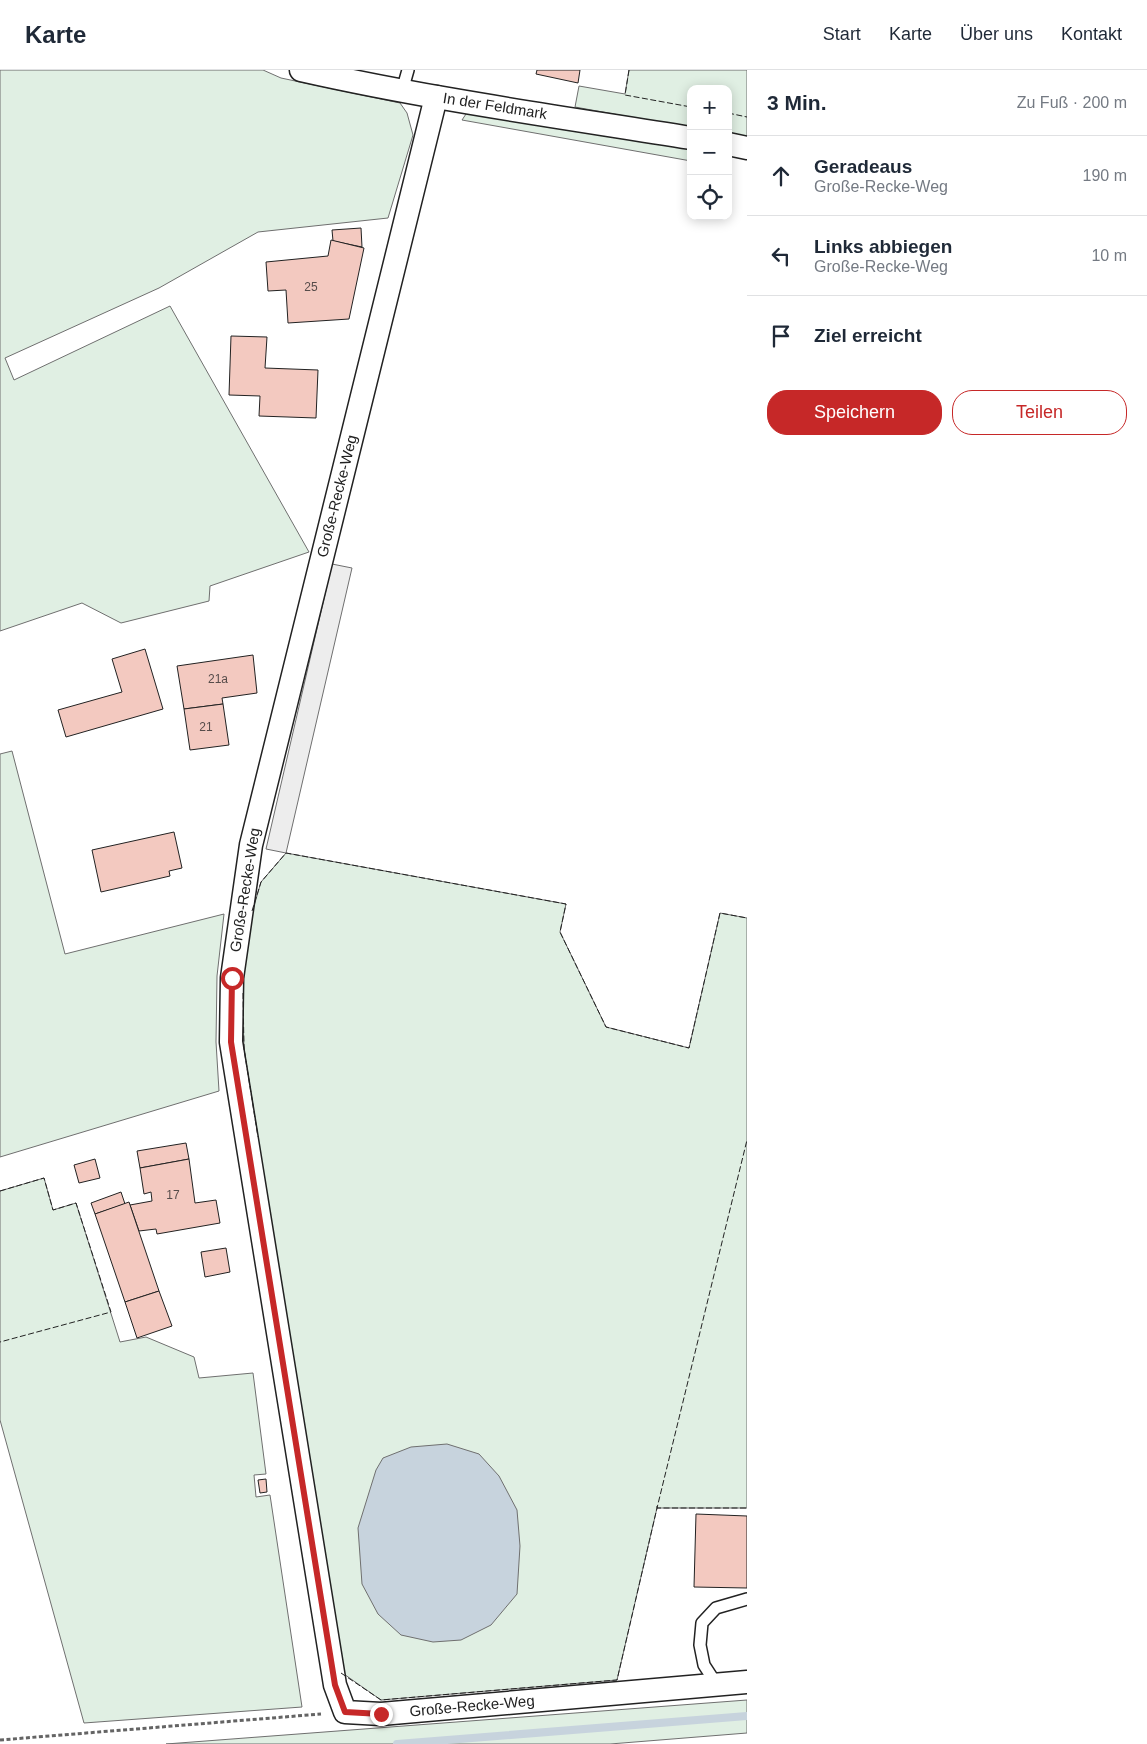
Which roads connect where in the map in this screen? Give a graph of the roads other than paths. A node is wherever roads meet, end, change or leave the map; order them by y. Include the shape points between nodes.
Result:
1 (300, 70) edge
2 (405, 80) edge
3 (436, 97) junction
4 (687, 137) edge
5 (732, 145) edge
6 (747, 148) edge
7 (747, 1599) edge
8 (747, 1682) edge
9 (717, 1685) junction

1 - 2 street, In der Feldmark
2 - 3 street, In der Feldmark
3 - 4 street, In der Feldmark
3 - 9 street, Große-Recke-Weg via 251,845 232,978 231,1042 335,1685 345,1712 381,1714
5 - 6 street
7 - 9 lane via 716,1608 702,1623 700,1645 704,1665
8 - 9 street, Große-Recke-Weg

